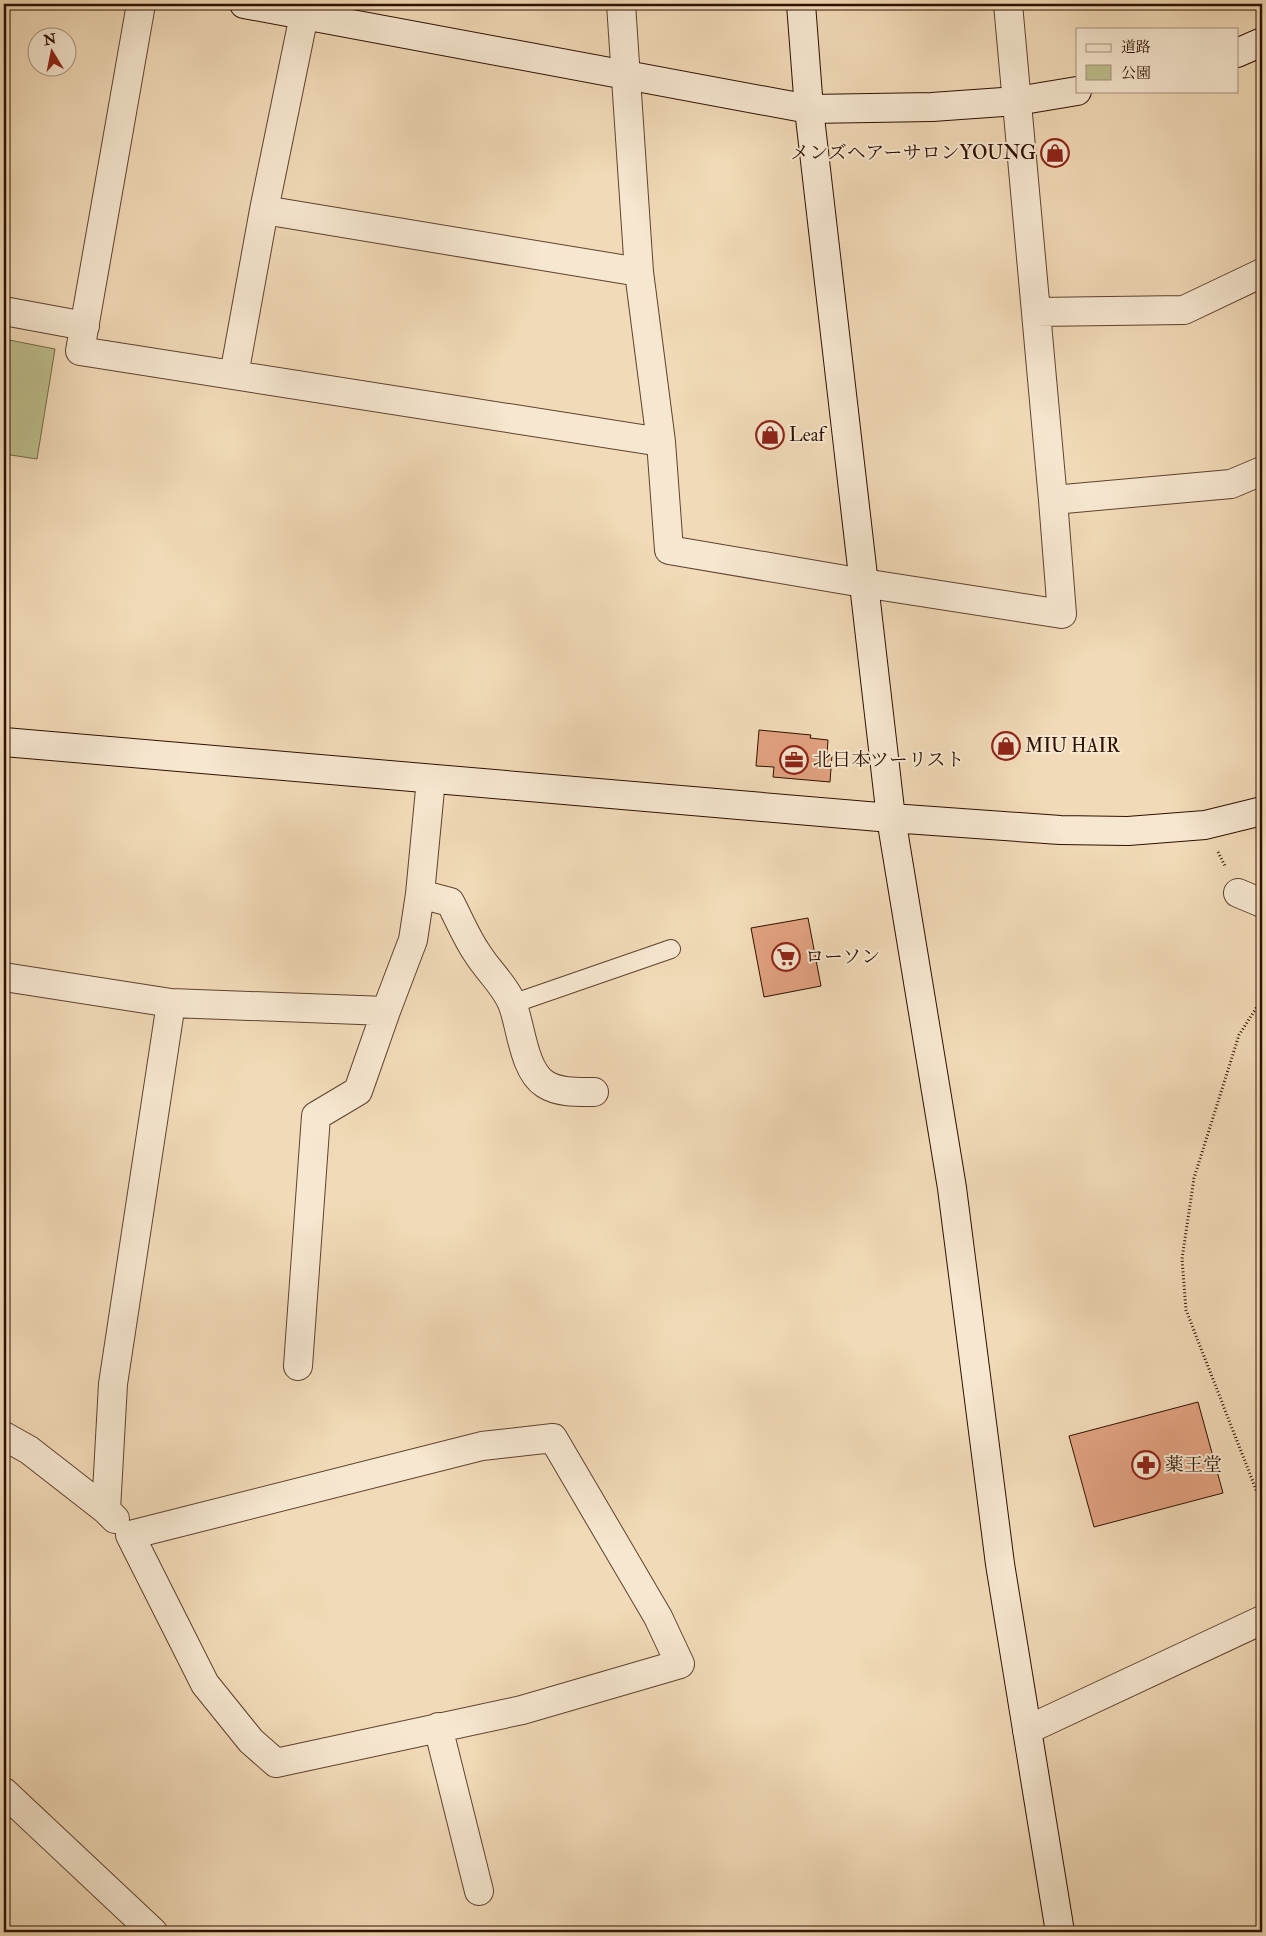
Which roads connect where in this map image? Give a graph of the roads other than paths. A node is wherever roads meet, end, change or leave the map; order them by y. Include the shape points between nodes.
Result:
1 (141, 4) edge
2 (244, 4) edge
3 (621, 4) edge
4 (801, 4) edge
5 (1008, 4) edge
6 (304, 15) junction
7 (1262, 42) edge
8 (1238, 53) edge
9 (627, 74) junction
10 (1076, 91) edge
11 (1017, 101) junction
12 (809, 109) junction
13 (264, 210) junction
14 (639, 272) junction
15 (1262, 273) edge
16 (4, 311) edge
17 (1036, 312) junction
18 (85, 326) junction
19 (234, 375) junction
20 (661, 442) junction
21 (1262, 471) edge
22 (1052, 500) junction
23 (863, 583) junction
24 (4, 742) edge
25 (432, 779) junction
26 (1262, 811) edge
27 (891, 818) junction
28 (1238, 893) dead end
29 (420, 894) junction
30 (1262, 903) edge
31 (670, 949) dead end
32 (4, 977) edge
33 (171, 1003) junction
34 (512, 1004) junction
35 (386, 1011) junction
36 (594, 1092) dead end
37 (298, 1366) dead end
38 (4, 1436) edge
39 (106, 1510) junction
40 (130, 1535) junction
41 (1262, 1620) edge
42 (438, 1727) junction
43 (1027, 1730) junction
44 (4, 1792) edge
45 (479, 1891) dead end
46 (153, 1932) edge
47 (1060, 1932) edge

1 - 18 street
2 - 6 street
3 - 9 street
4 - 12 street
5 - 11 street
6 - 9 street
6 - 13 street
7 - 8 street
9 - 12 street
9 - 14 street
10 - 11 street
11 - 12 street via 932,107
11 - 17 street
12 - 23 street
13 - 14 street
13 - 19 street
14 - 20 street
15 - 17 street via 1184,310
16 - 18 street
17 - 22 street
18 - 19 street via 80,351
19 - 20 street
20 - 23 street via 670,550
21 - 22 street via 1231,484
22 - 23 street via 1062,614
23 - 27 street
24 - 25 street
25 - 27 street
25 - 29 street
26 - 27 street via 1205,825 1128,831 1060,830
27 - 43 street via 952,1188 1000,1564
28 - 30 street
29 - 34 street via 450,902 477,954
29 - 35 street via 413,940
31 - 34 lane
32 - 33 street
33 - 35 street
33 - 39 street via 113,1384
34 - 36 street via 524,1050 536,1076 554,1088
35 - 37 street via 358,1091 316,1116
38 - 39 street via 29,1450
39 - 40 street
40 - 42 street via 205,1684 251,1741 276,1763
40 - 42 street via 482,1446 552,1438 658,1617 680,1664 522,1710
41 - 43 street
42 - 45 street
43 - 47 street
44 - 46 street

